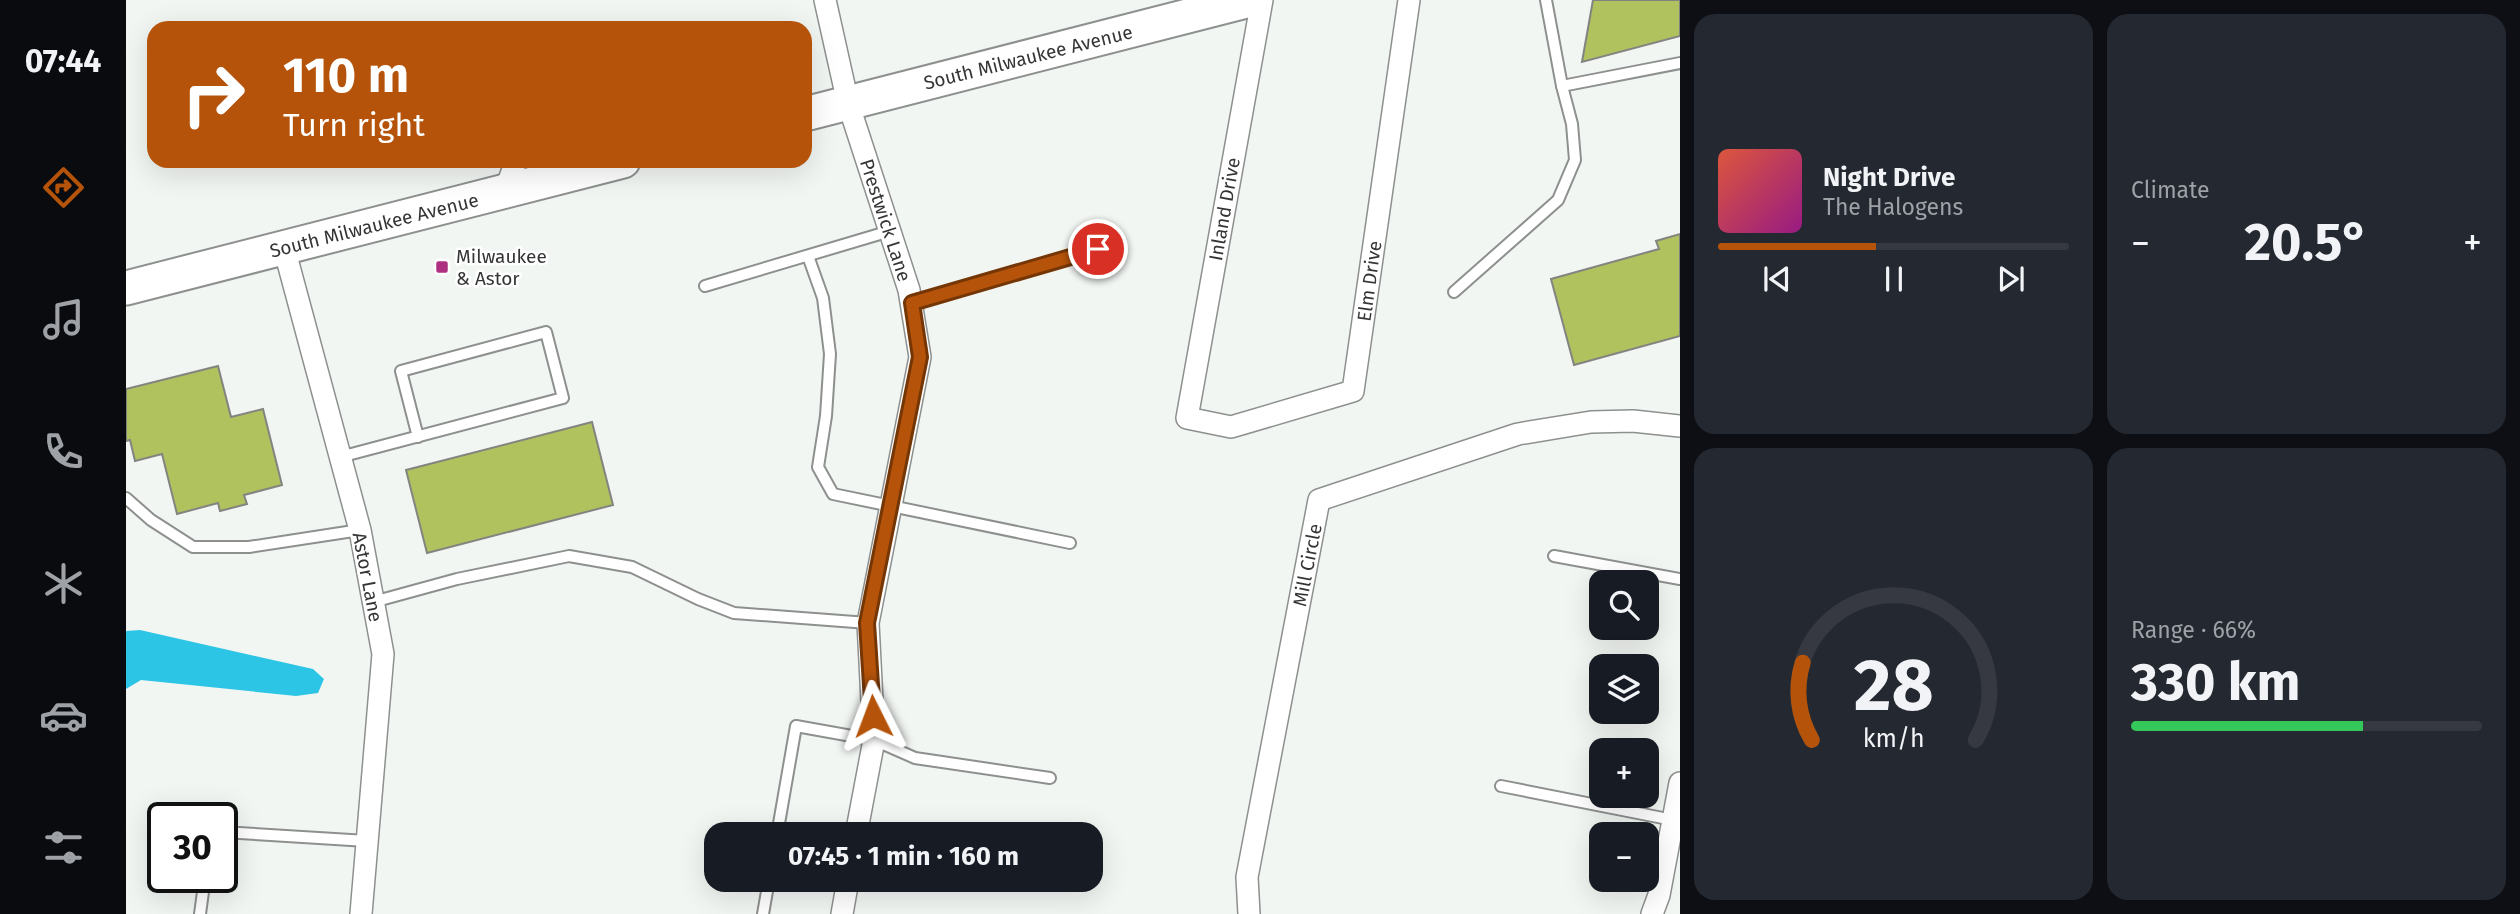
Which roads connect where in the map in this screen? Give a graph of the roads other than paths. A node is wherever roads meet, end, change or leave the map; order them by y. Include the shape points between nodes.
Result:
1 (825, 0) edge
2 (1409, 0) edge
3 (1546, 0) edge
4 (1241, 1) edge
5 (1680, 63) edge
6 (1562, 86) junction
7 (848, 103) junction
8 (812, 112) edge
9 (571, 168) edge
10 (511, 176) edge
11 (890, 231) junction
12 (284, 248) junction
13 (1098, 249) dead end
14 (808, 256) junction
15 (705, 286) dead end
16 (126, 289) edge
17 (1454, 292) dead end
18 (912, 303) junction
19 (1187, 418) joint
20 (1680, 426) edge
21 (418, 437) junction
22 (340, 457) junction
23 (126, 498) edge
24 (891, 507) junction
25 (360, 530) junction
26 (1070, 543) dead end
27 (1554, 556) dead end
28 (1680, 579) edge
29 (373, 602) junction
30 (867, 623) junction
31 (874, 740) junction
32 (1050, 778) dead end
33 (1680, 783) edge
34 (1501, 786) dead end
35 (1673, 820) junction
36 (779, 822) edge
37 (858, 822) edge
38 (238, 833) edge
39 (367, 841) junction
40 (767, 892) edge
41 (846, 892) edge
42 (203, 893) edge
43 (200, 914) edge
44 (361, 914) edge
45 (763, 914) edge
46 (842, 914) edge
47 (1250, 914) edge
48 (1652, 914) edge

1 - 7 street, Prestwick Lane
2 - 19 street, Elm Drive via 1353,391 1231,427
3 - 6 lane
4 - 7 main road, South Milwaukee Avenue
4 - 19 street, Inland Drive
5 - 6 lane
6 - 17 lane via 1575,160 1558,200
7 - 8 main road, South Milwaukee Avenue
7 - 11 street, Prestwick Lane
9 - 10 main road, South Milwaukee Avenue
10 - 12 main road, South Milwaukee Avenue
11 - 14 lane
11 - 18 street, Prestwick Lane
12 - 16 main road, South Milwaukee Avenue
12 - 22 street, Astor Lane
13 - 18 lane
14 - 15 lane
14 - 24 lane via 823,298 830,354 818,467 833,494
18 - 24 street, Prestwick Lane via 920,357
20 - 47 street, Mill Circle via 1591,422 1518,434 1319,500 1247,877
21 - 21 lane via 563,398 545,332 401,371
21 - 22 lane
22 - 25 street, Astor Lane
23 - 25 lane via 193,547 248,547
24 - 26 lane
24 - 30 street, Prestwick Lane
25 - 29 street, Astor Lane
27 - 28 lane
29 - 30 lane via 569,556 632,567 734,612
29 - 39 street, Astor Lane via 383,654
30 - 31 street, Prestwick Lane
31 - 32 lane via 915,758
31 - 36 lane via 796,726
31 - 37 street, Prestwick Lane
33 - 35 street
34 - 35 lane
35 - 48 street
38 - 39 lane
39 - 44 street, Astor Lane
40 - 45 lane
41 - 46 street
42 - 43 lane

